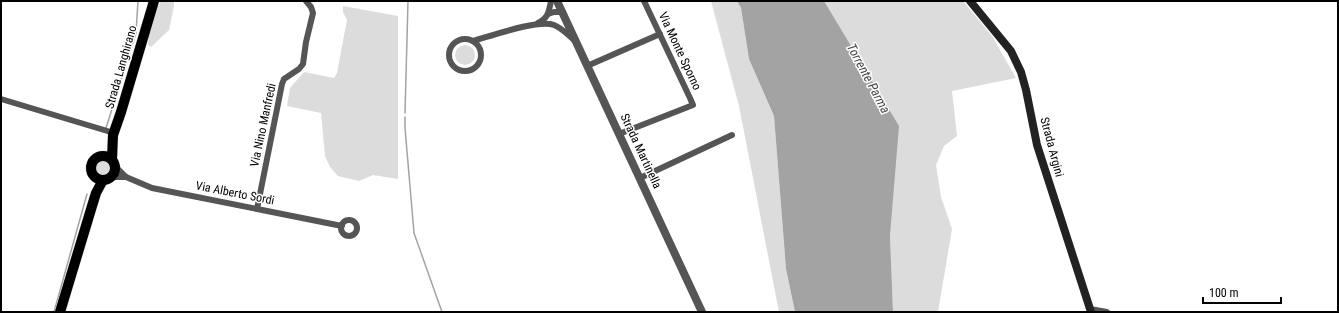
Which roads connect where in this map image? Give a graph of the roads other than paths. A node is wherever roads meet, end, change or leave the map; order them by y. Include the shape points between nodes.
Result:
1 (306, 1) edge
2 (551, 1) edge
3 (558, 1) edge
4 (644, 1) edge
5 (970, 1) edge
6 (154, 3) edge
7 (548, 14) junction
8 (564, 15) junction
9 (534, 25) junction
10 (553, 25) junction
11 (660, 34) junction
12 (485, 37) junction
13 (575, 40) junction
14 (473, 41) junction
15 (481, 50) junction
16 (587, 66) junction
17 (1, 99) edge
18 (113, 134) junction
19 (619, 134) junction
20 (732, 135) dead end
21 (100, 155) junction
22 (113, 162) junction
23 (92, 175) junction
24 (126, 177) junction
25 (640, 178) junction
26 (107, 179) junction
27 (92, 206) junction
28 (256, 209) junction
29 (342, 226) dead end
30 (1091, 311) edge
31 (60, 312) edge
32 (702, 312) edge
33 (1107, 312) edge

1 - 28 street, Via Nino Manfredi via 313,13 303,64 284,79 282,84
2 - 7 street
3 - 8 street, Strada Martinella
4 - 11 street, Via Monte Sporno
5 - 30 main road, Strada Argini via 1011,51 1021,72 1037,145
6 - 18 main road, Strada Langhirano
7 - 8 street via 554,12
7 - 9 street via 544,20
8 - 10 street via 560,22
8 - 13 street, Strada Martinella
9 - 10 street
9 - 12 street
10 - 13 street
11 - 16 street
11 - 19 street, Via Monte Sporno via 692,105
12 - 14 street
12 - 15 street
13 - 16 street, Strada Martinella
14 - 15 street
14 - 15 street via 462,39 454,44 450,53 453,65 461,70 473,69 480,61
16 - 19 street, Strada Martinella
17 - 18 street
18 - 21 main road, Strada Langhirano
18 - 22 main road, Strada Langhirano
19 - 25 street, Strada Martinella
20 - 25 street
21 - 22 main road via 106,155
21 - 23 main road, Strada Langhirano via 91,163
22 - 24 street, Via Alberto Sordi
22 - 26 main road, Strada Langhirano via 115,170
23 - 26 main road via 99,180
23 - 27 main road, Strada Langhirano
24 - 26 street, Via Alberto Sordi
24 - 28 street, Via Alberto Sordi via 152,188
25 - 32 street, Strada Martinella
26 - 27 main road, Strada Langhirano via 96,193
27 - 31 main road, Strada Langhirano
28 - 29 street, Via Alberto Sordi
30 - 33 street

